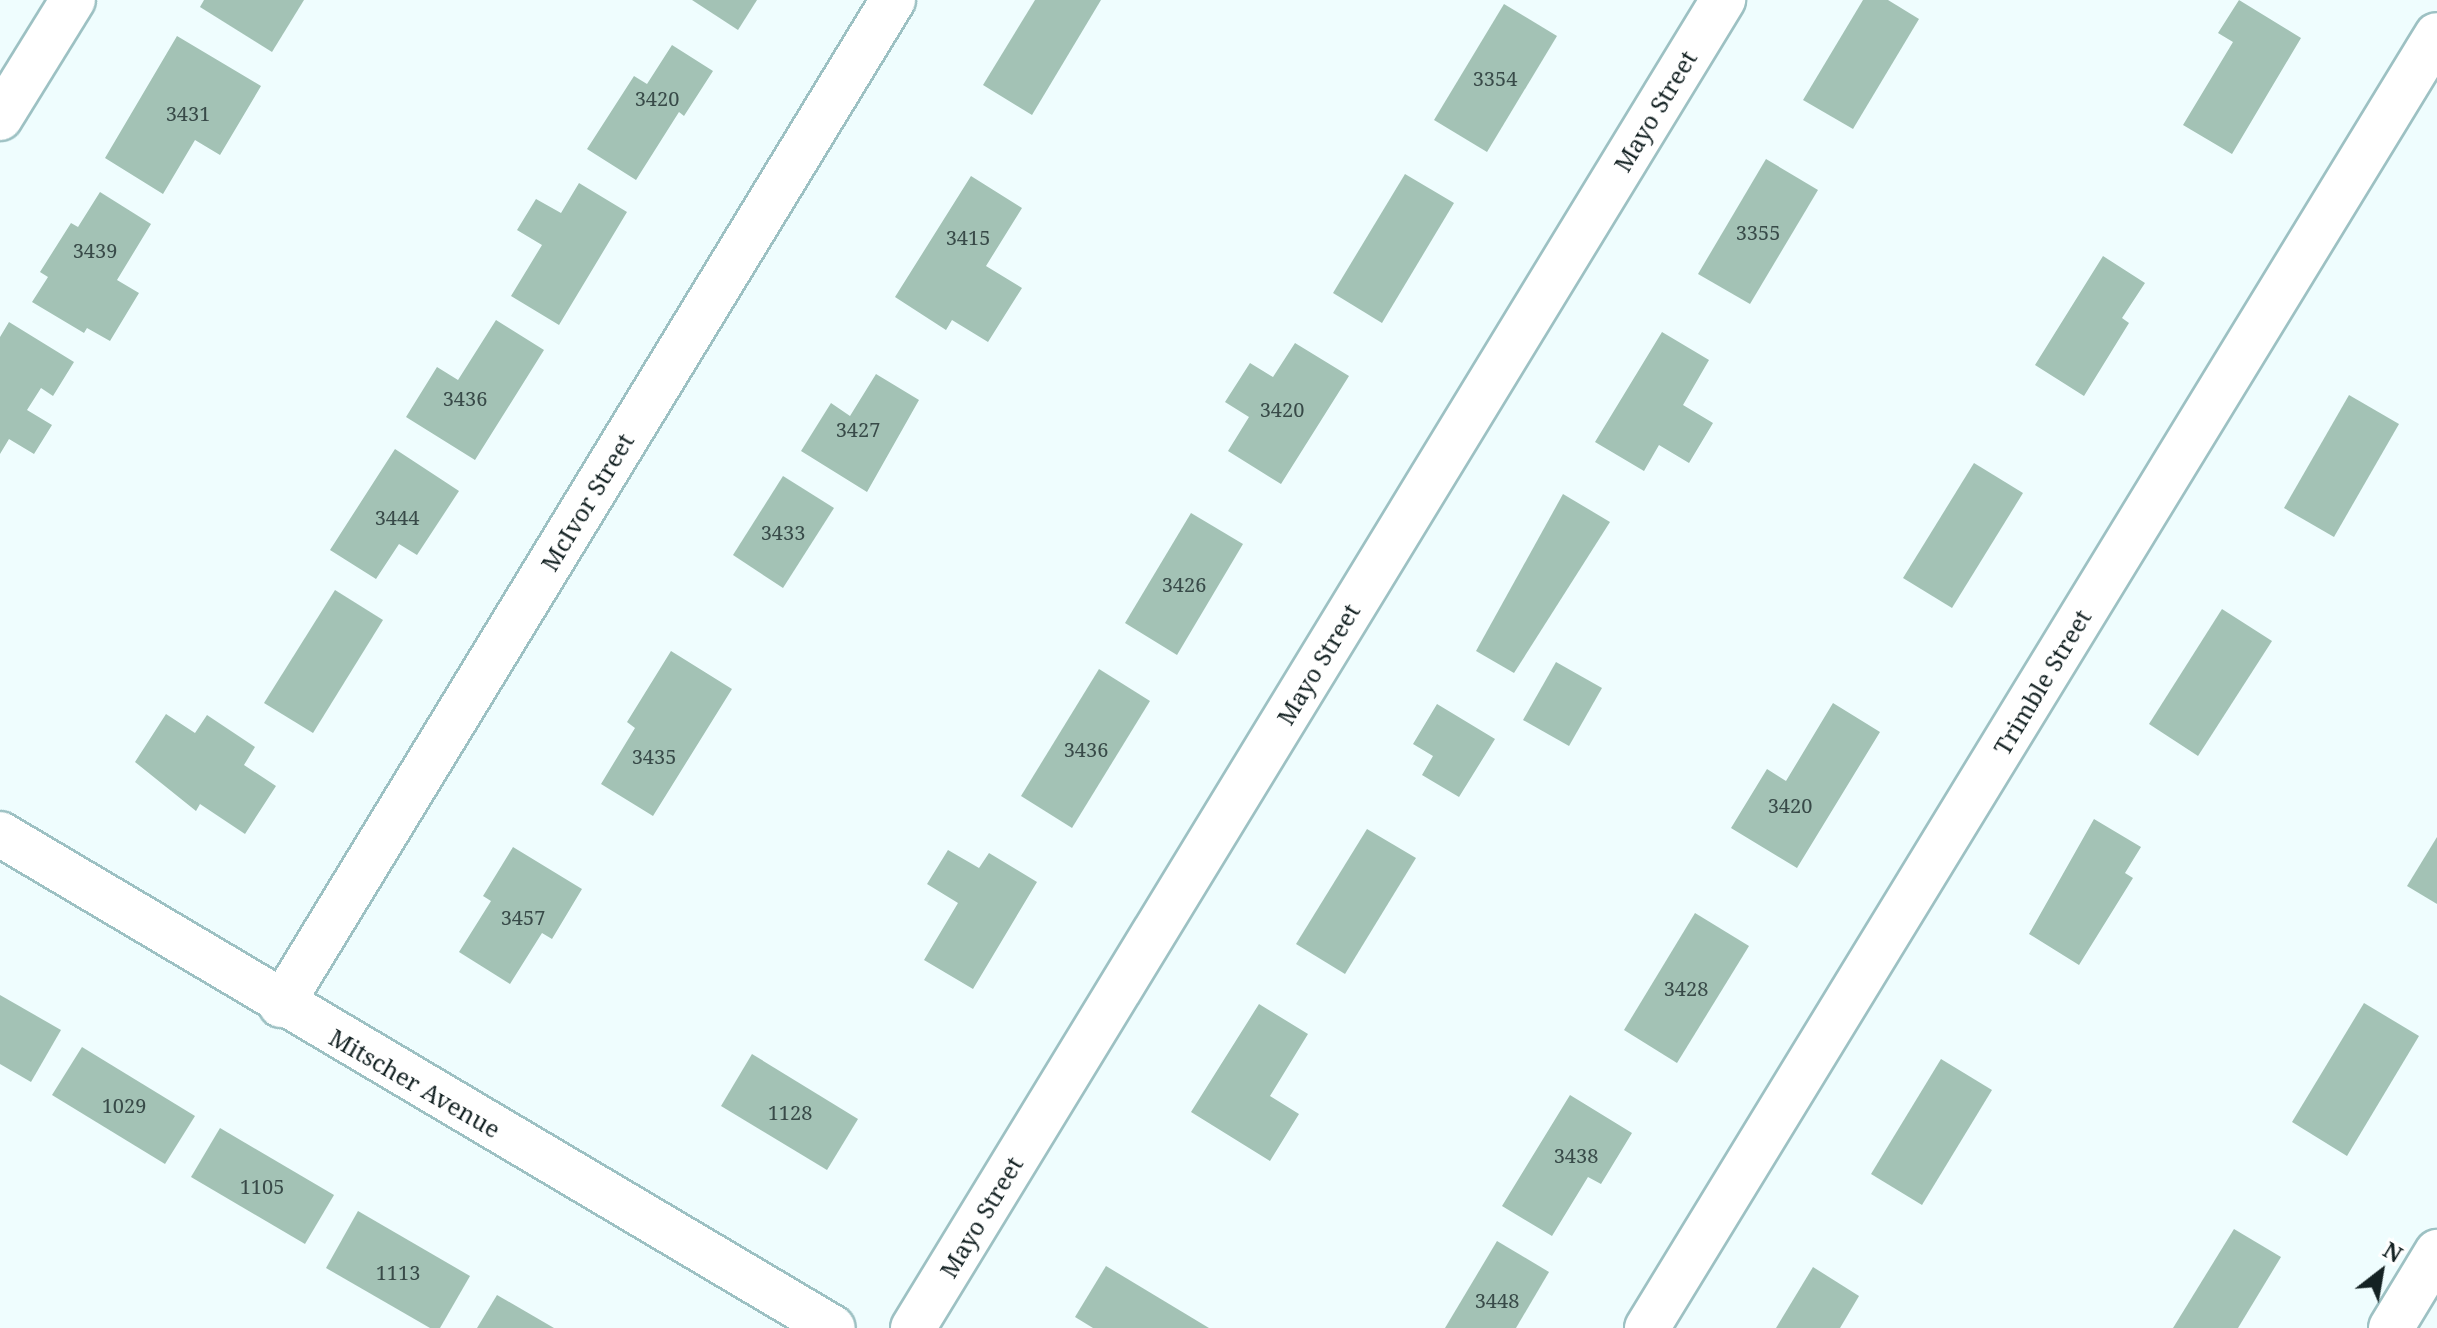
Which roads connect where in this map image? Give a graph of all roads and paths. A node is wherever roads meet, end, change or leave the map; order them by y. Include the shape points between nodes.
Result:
1 (73, 0) edge
2 (893, 0) edge
3 (1723, 0) edge
4 (2437, 35) edge
5 (0, 118) edge
6 (0, 834) edge
7 (281, 1005) junction
8 (2437, 1252) edge
9 (833, 1328) edge
10 (913, 1328) edge
11 (1647, 1328) edge
12 (2391, 1328) edge

1 - 5 street
2 - 7 street, McIvor Street
3 - 10 street, Mayo Street
4 - 11 street, Trimble Street
6 - 7 street, Mitscher Avenue
7 - 9 street, Mitscher Avenue
8 - 12 street

